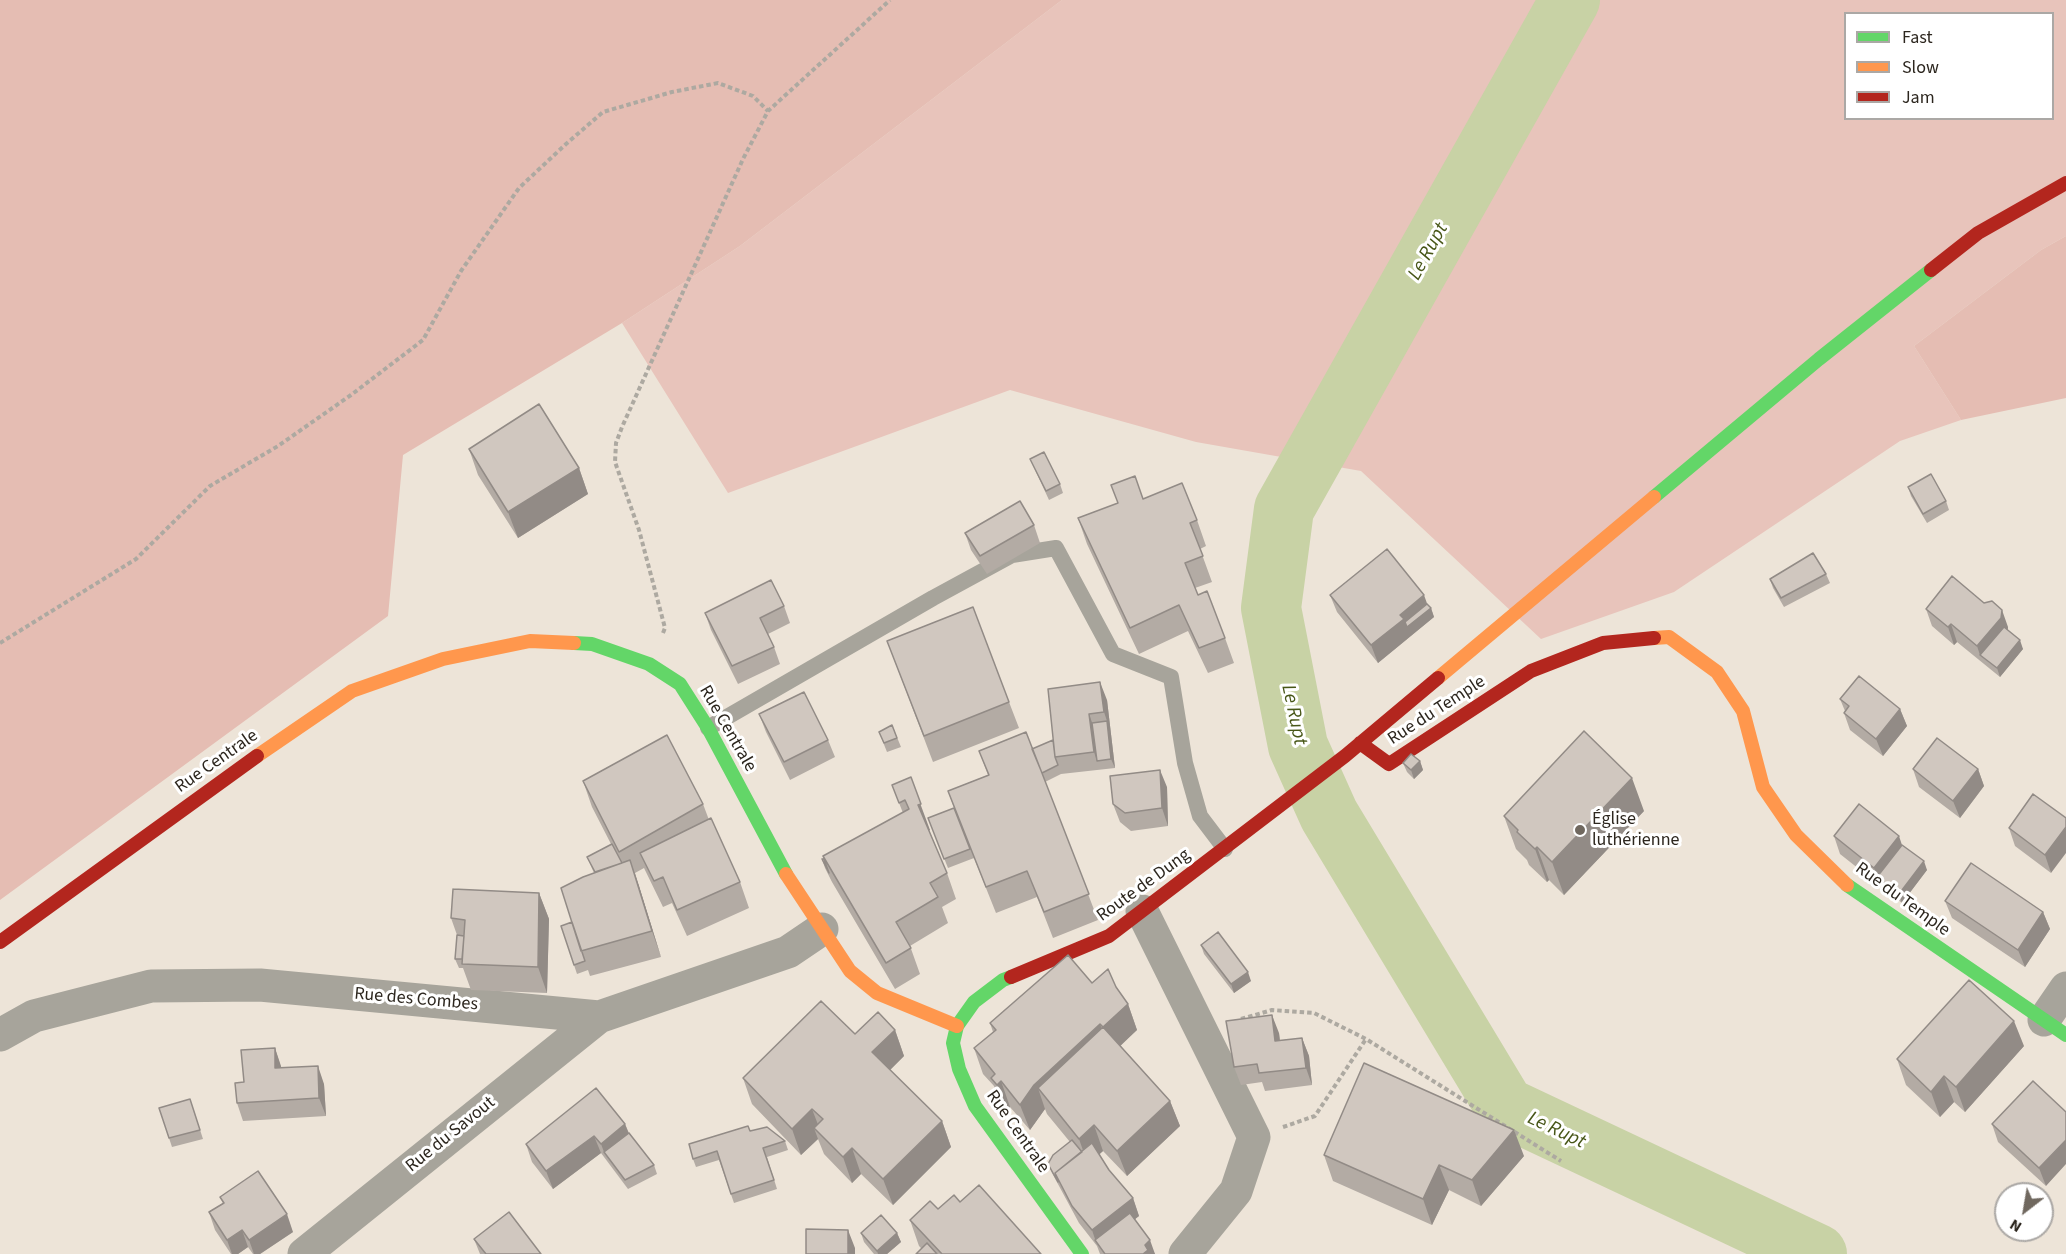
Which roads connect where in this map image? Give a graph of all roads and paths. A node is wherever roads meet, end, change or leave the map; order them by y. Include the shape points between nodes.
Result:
1 (890, 0) edge
2 (768, 111) junction
3 (2066, 183) edge
4 (0, 643) edge
5 (650, 664) junction
6 (708, 728) junction
7 (1360, 743) junction
8 (1225, 849) junction
9 (1142, 911) junction
10 (822, 928) junction
11 (0, 942) edge
12 (2066, 988) edge
13 (599, 1017) junction
14 (957, 1026) junction
15 (2055, 1028) edge
16 (1202, 1033) junction
17 (0, 1035) edge
18 (1366, 1039) junction
19 (1254, 1137) junction
20 (1561, 1161) dead end
21 (304, 1254) edge
22 (1082, 1254) edge
23 (1185, 1254) edge

1 - 2 path
2 - 4 path via 753,96 718,83 603,112 519,188 461,271 423,339 278,446 210,486 136,559
2 - 5 path via 742,159 616,443 615,462 639,530 665,628
3 - 7 main road, Route de Dung via 1978,233 1819,359
5 - 6 main road, Rue Centrale via 680,684
5 - 11 main road, Rue Centrale via 592,644 530,642 443,659 352,691 234,771
6 - 8 lane via 1012,555 1056,548 1113,654 1171,677 1185,763 1200,816
6 - 10 main road, Rue Centrale via 789,880
7 - 8 main road, Route de Dung
7 - 15 main road, Rue du Temple via 1389,764 1531,671 1603,643 1669,637 1717,672 1743,711 1763,787 1797,836 1851,889
8 - 9 main road, Route de Dung
9 - 14 main road, Route de Dung via 1109,936 1003,980 974,1002
9 - 16 street
10 - 13 street, Rue des Combes via 788,952
10 - 14 main road, Rue Centrale via 850,971 877,993
12 - 15 street
13 - 17 street, Rue des Combes via 260,985 151,987 34,1016
13 - 21 street, Rue du Savout
14 - 22 main road, Rue Centrale via 953,1044 975,1106
16 - 18 path via 1272,1010 1314,1013
16 - 19 street
18 - 19 path via 1315,1116
18 - 20 path
19 - 23 street via 1236,1191

